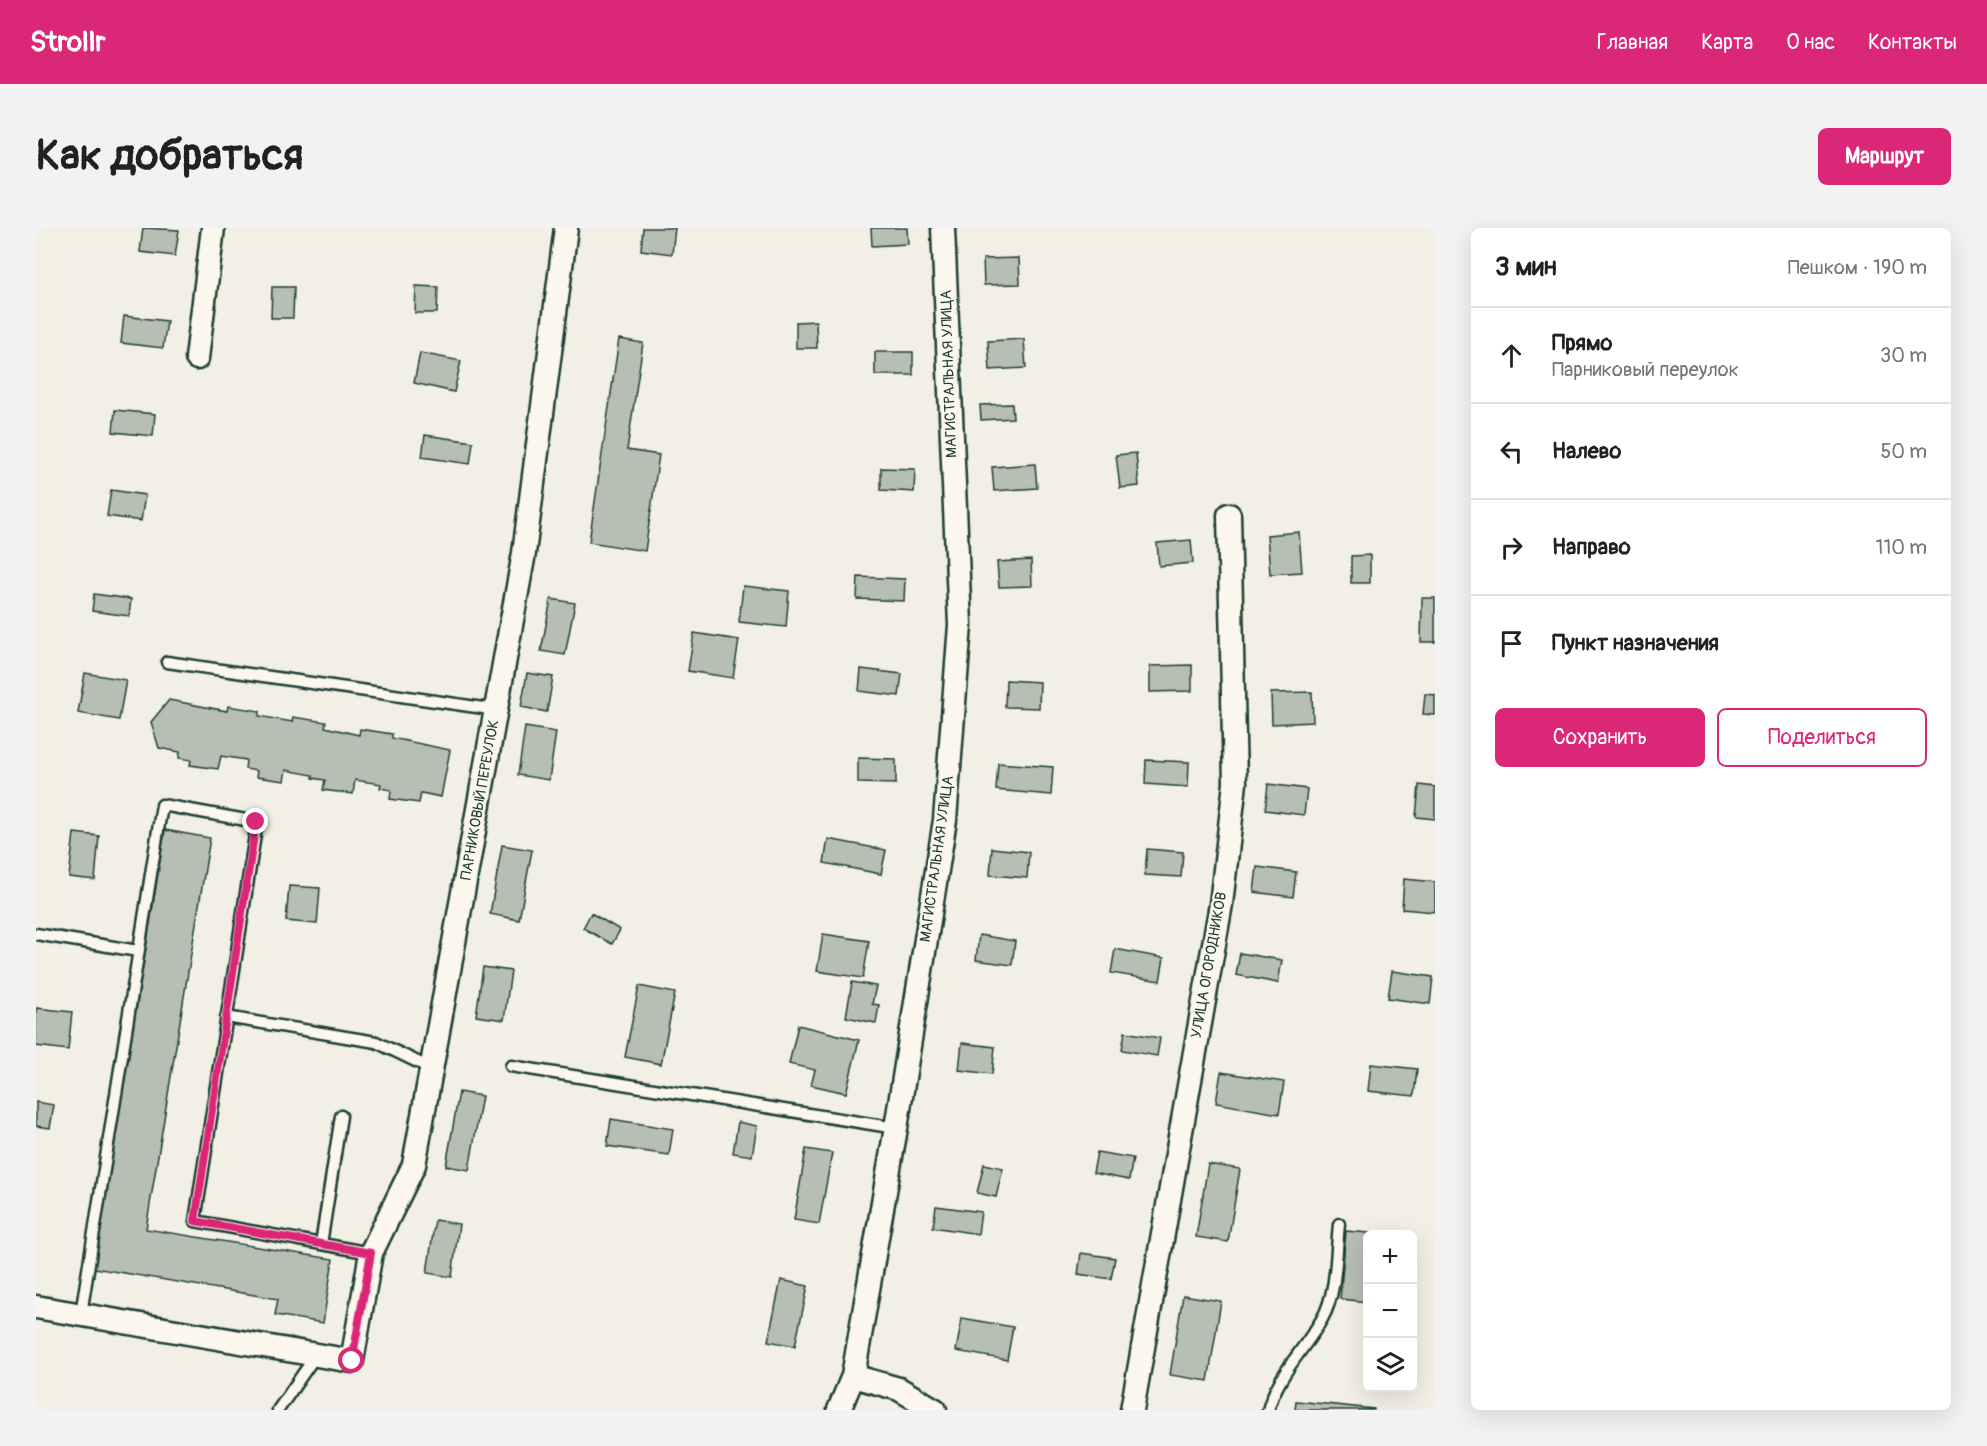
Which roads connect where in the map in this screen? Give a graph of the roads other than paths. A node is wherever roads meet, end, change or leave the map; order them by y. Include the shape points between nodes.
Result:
1 (213, 228) edge
2 (566, 228) edge
3 (943, 228) edge
4 (197, 358) dead end
5 (1229, 515) dead end
6 (167, 662) dead end
7 (497, 710) junction
8 (36, 934) edge
9 (138, 951) junction
10 (226, 1017) junction
11 (511, 1066) dead end
12 (432, 1068) junction
13 (342, 1116) dead end
14 (896, 1128) junction
15 (1339, 1224) dead end
16 (321, 1244) junction
17 (371, 1253) junction
18 (36, 1307) edge
19 (81, 1314) junction
20 (316, 1355) junction
21 (853, 1376) junction
22 (278, 1410) edge
23 (839, 1410) edge
24 (935, 1410) edge
25 (1132, 1410) edge
26 (1268, 1410) edge

1 - 4 street
2 - 7 street, ПАРНИКОВЫЙ ПЕРЕУЛОК via 525,553
3 - 14 street, МАГИСТРАЛЬНАЯ УЛИЦА via 960,625 945,820
5 - 25 street, УЛИЦА ОГОРОДНИКОВ via 1235,783 1221,904
6 - 7 lane
7 - 12 street, ПАРНИКОВЫЙ ПЕРЕУЛОК
8 - 9 lane
9 - 10 lane via 162,805 256,822
9 - 19 lane
10 - 12 lane via 376,1042
10 - 16 lane via 195,1221
11 - 14 lane
12 - 17 street, ПАРНИКОВЫЙ ПЕРЕУЛОК via 414,1166
13 - 16 lane
14 - 21 street, МАГИСТРАЛЬНАЯ УЛИЦА
15 - 26 lane via 1331,1297 1323,1318 1287,1368
16 - 17 lane
17 - 20 street, ПАРНИКОВЫЙ ПЕРЕУЛОК via 352,1361
18 - 19 street
19 - 20 street
20 - 22 lane
21 - 23 street, МАГИСТРАЛЬНАЯ УЛИЦА
21 - 24 street via 899,1389

